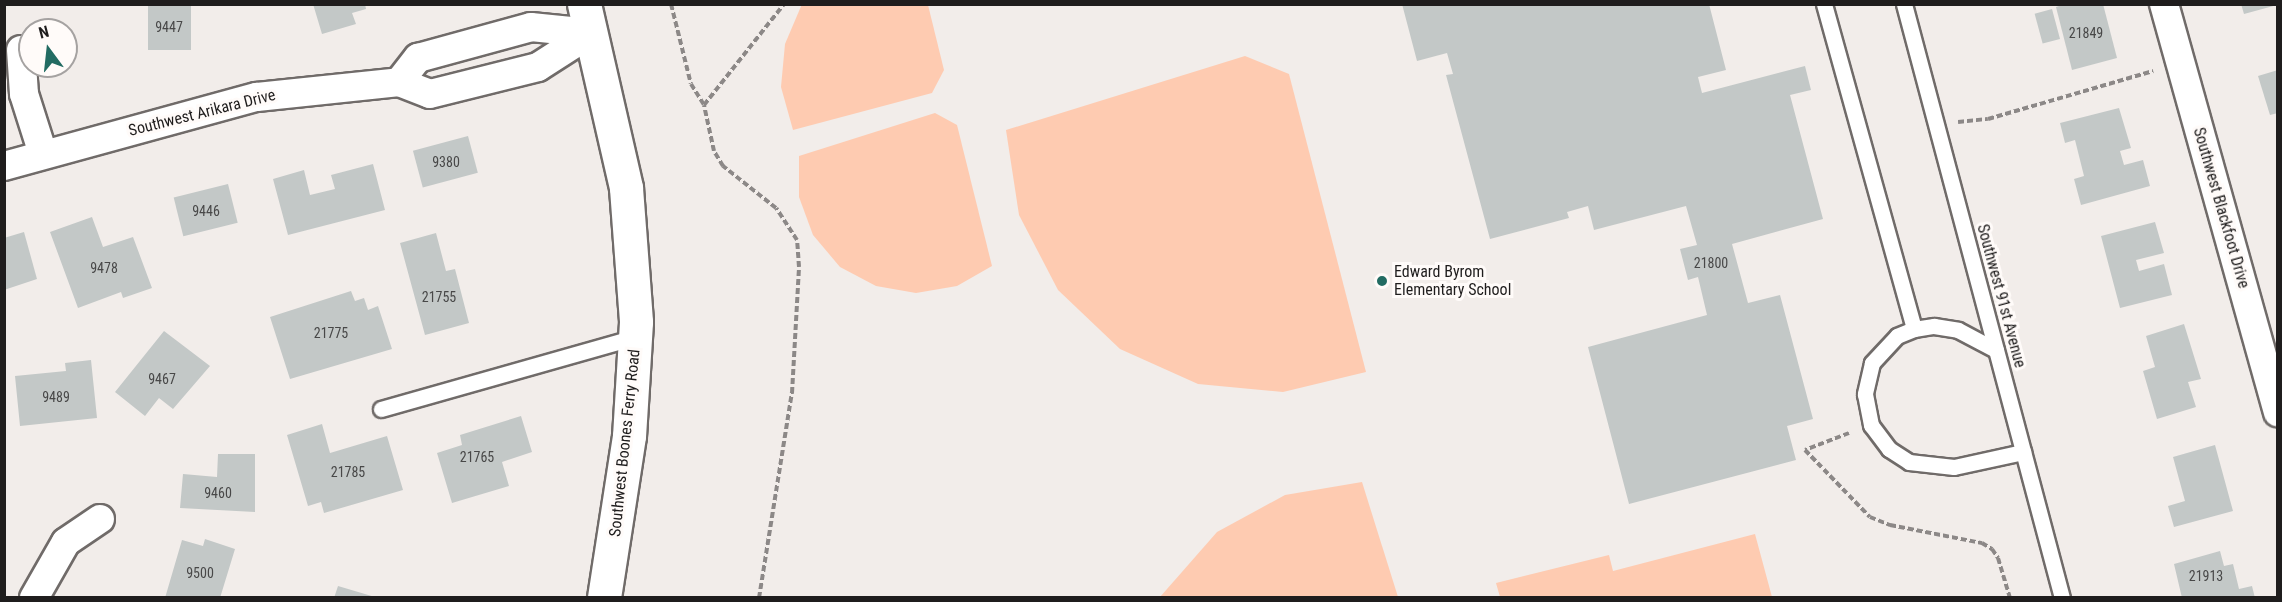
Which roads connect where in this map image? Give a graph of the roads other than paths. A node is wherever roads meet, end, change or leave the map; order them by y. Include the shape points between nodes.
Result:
1 (1824, 4) edge
2 (1904, 4) edge
3 (2164, 4) edge
4 (588, 19) edge
5 (23, 78) edge
6 (399, 82) junction
7 (43, 154) junction
8 (4, 166) edge
9 (1914, 329) junction
10 (636, 337) junction
11 (1996, 350) junction
12 (381, 408) dead end
13 (2277, 412) edge
14 (2023, 452) junction
15 (100, 519) dead end
16 (34, 597) edge
17 (604, 597) edge
18 (2062, 597) edge

1 - 9 lane
2 - 11 lane, Southwest 91st Avenue
3 - 13 street, Southwest Blackfoot Drive
4 - 6 street via 531,27 418,58
4 - 6 street, Southwest Arikara Drive via 538,67 430,94
4 - 10 main road, Southwest Boones Ferry Road via 630,221
5 - 7 street via 24,94
6 - 7 street, Southwest Arikara Drive via 257,97
7 - 8 street, Southwest Arikara Drive
9 - 11 lane via 1934,326 1958,330
9 - 14 lane via 1897,336 1872,363 1865,394 1871,425 1889,449 1909,462 1954,467
10 - 12 lane
10 - 17 main road, Southwest Boones Ferry Road via 629,436
11 - 14 lane, Southwest 91st Avenue
14 - 18 lane, Southwest 91st Avenue
15 - 16 street via 66,542

